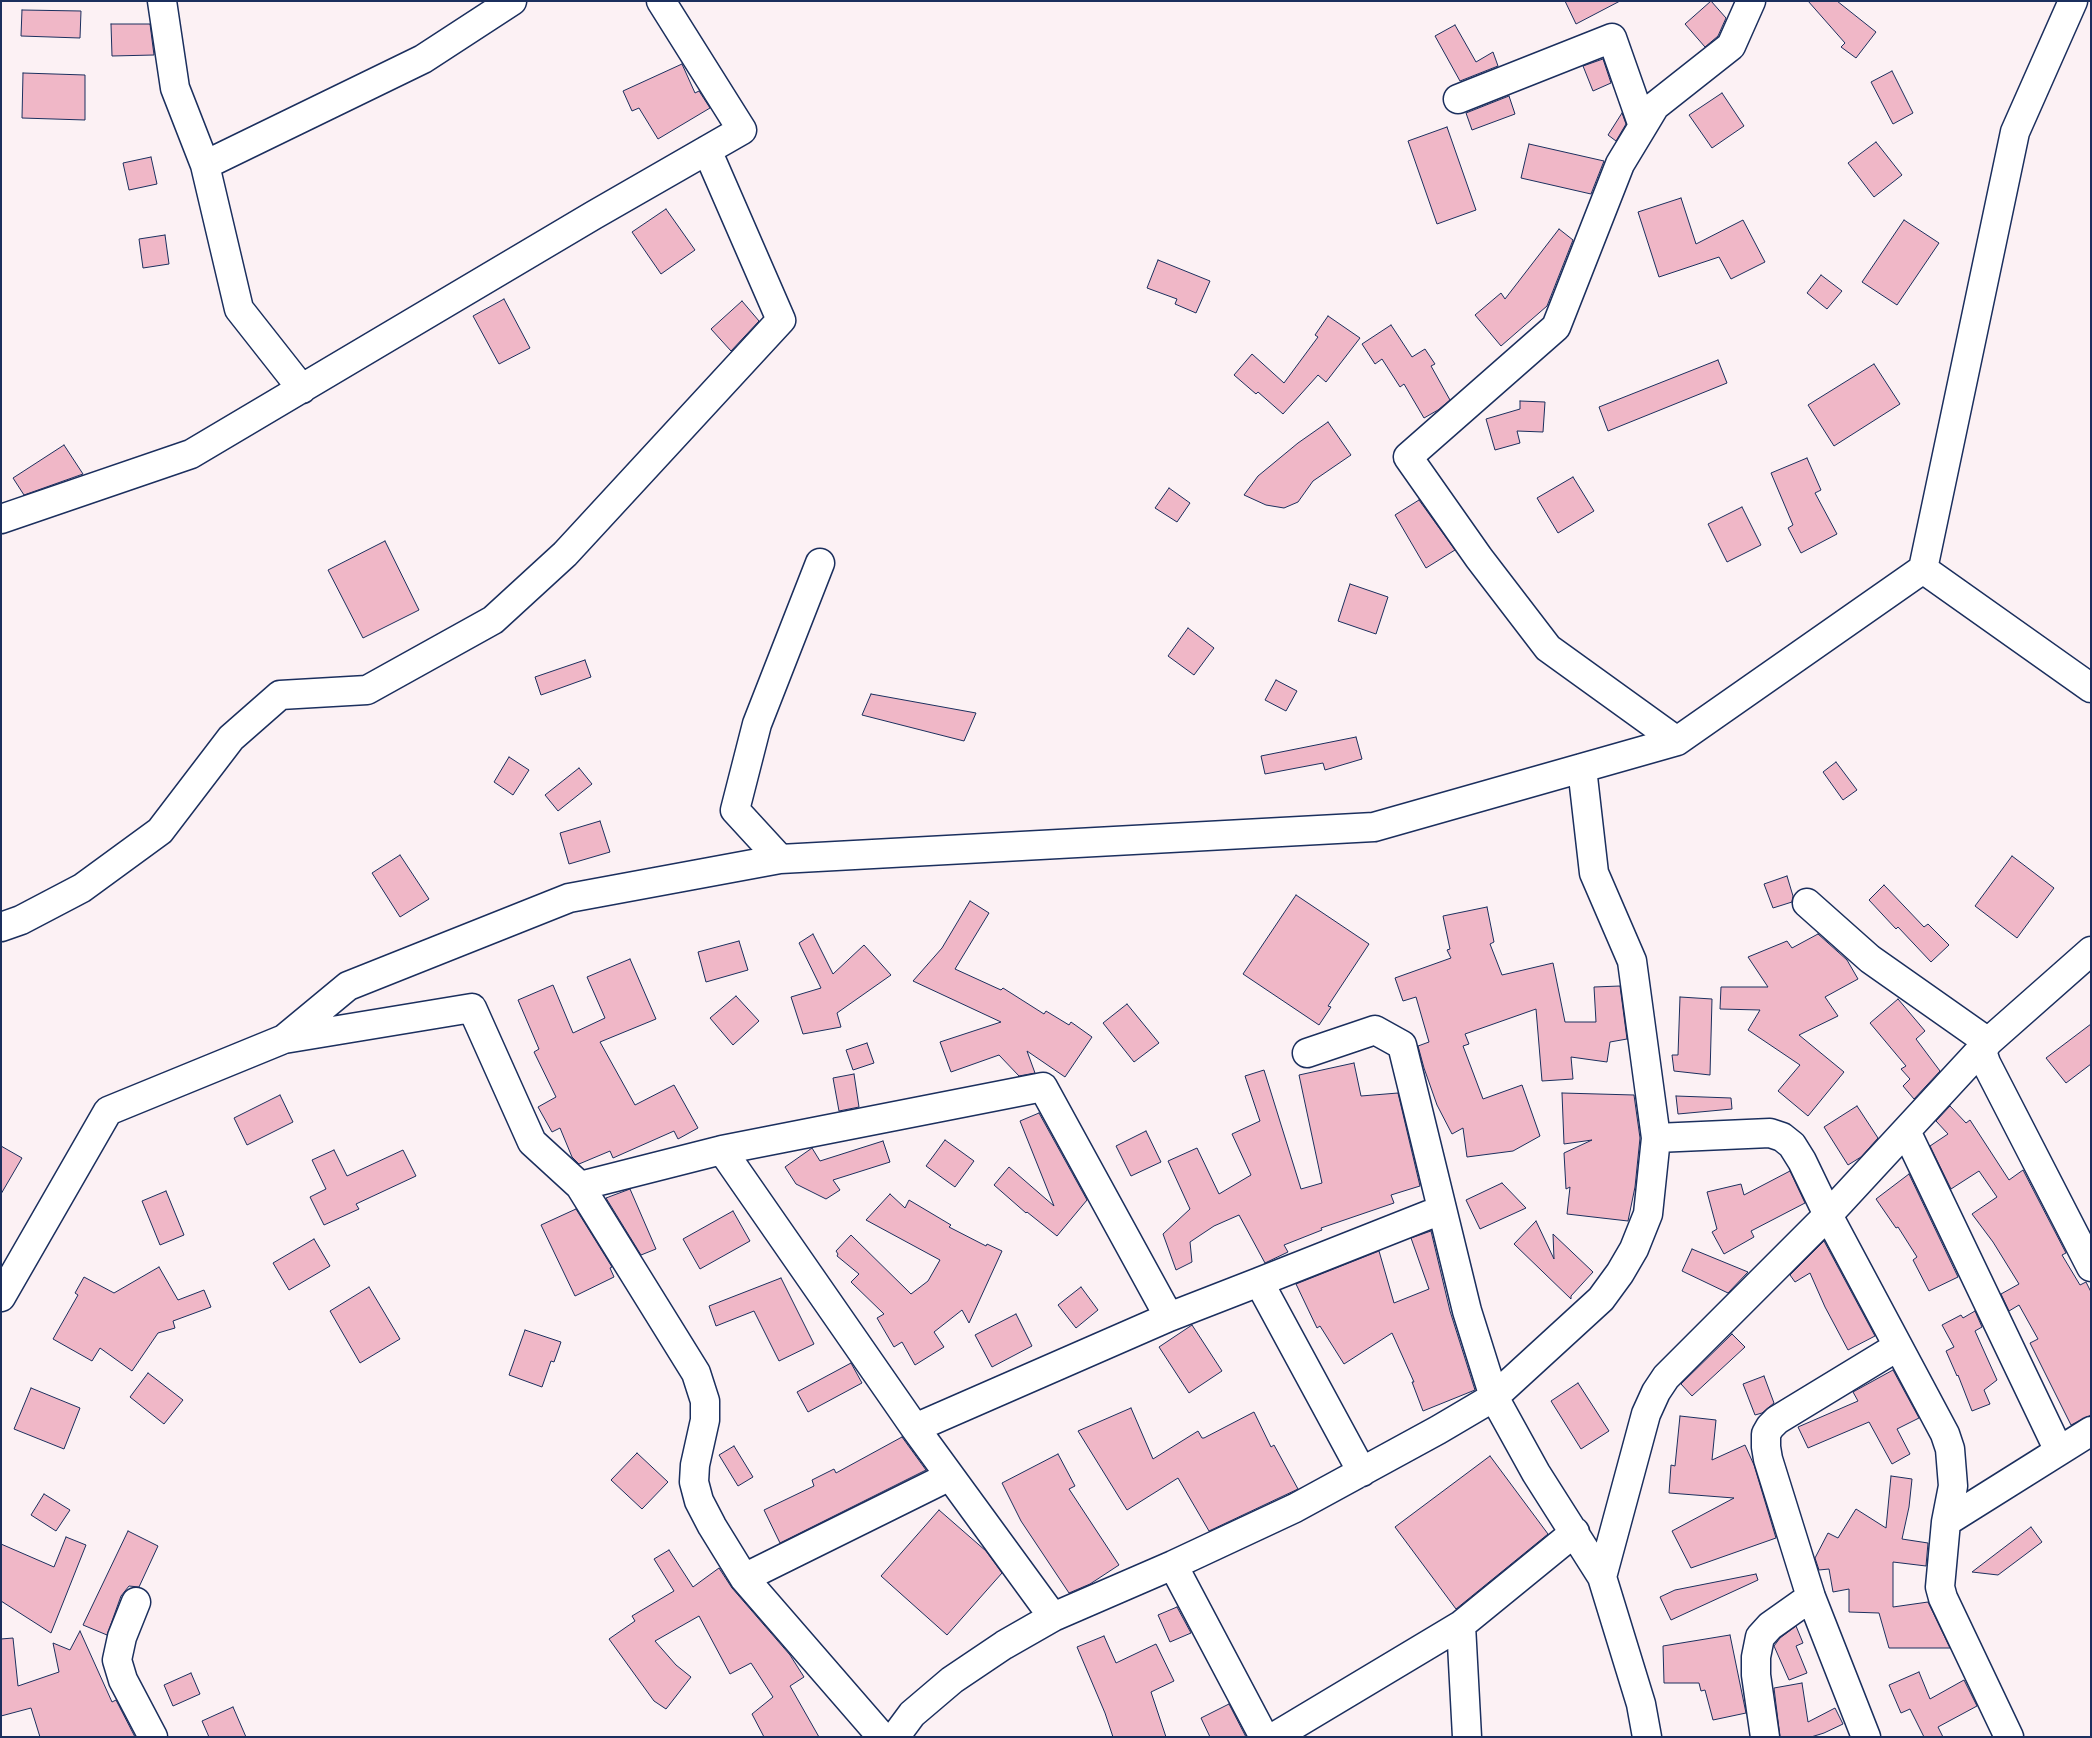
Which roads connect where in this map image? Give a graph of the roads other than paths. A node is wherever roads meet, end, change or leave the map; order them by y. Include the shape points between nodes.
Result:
1 (162, 1) edge
2 (512, 1) edge
3 (661, 1) edge
4 (1751, 1) edge
5 (2073, 1) edge
6 (1458, 99) dead end
7 (1643, 126) junction
8 (707, 150) junction
9 (205, 165) junction
10 (302, 389) junction
11 (1, 519) edge
12 (820, 563) dead end
13 (1923, 569) junction
14 (2091, 688) edge
15 (1677, 741) junction
16 (1582, 768) junction
17 (780, 859) junction
18 (1807, 903) dead end
19 (1, 927) edge
20 (2091, 951) edge
21 (284, 1039) junction
22 (1988, 1042) junction
23 (1307, 1053) dead end
24 (1906, 1131) junction
25 (1656, 1138) junction
26 (722, 1150) junction
27 (580, 1186) junction
28 (1441, 1210) junction
29 (1828, 1215) junction
30 (2091, 1267) edge
31 (1259, 1282) junction
32 (1, 1297) edge
33 (1169, 1317) junction
34 (1897, 1347) junction
35 (1494, 1397) junction
36 (916, 1428) junction
37 (2091, 1431) edge
38 (2059, 1451) junction
39 (1362, 1472) junction
40 (950, 1476) junction
41 (1946, 1522) junction
42 (1575, 1532) junction
43 (1172, 1565) junction
44 (1602, 1577) junction
45 (744, 1578) junction
46 (1811, 1597) junction
47 (136, 1602) dead end
48 (1053, 1617) junction
49 (1461, 1625) junction
50 (153, 1737) edge
51 (882, 1737) edge
52 (896, 1737) edge
53 (1264, 1737) edge
54 (1274, 1737) edge
55 (1467, 1737) edge
56 (1647, 1737) edge
57 (1765, 1737) edge
58 (1866, 1737) edge
59 (2008, 1737) edge

1 - 9 street via 174,88
2 - 9 street via 423,59
3 - 8 street via 742,130
4 - 7 street via 1731,46 1655,106
5 - 13 street via 2015,132
6 - 7 street via 1612,38
7 - 15 street via 1620,164 1556,327 1408,457 1548,648
8 - 10 street
8 - 19 street via 781,320 565,554 493,620 367,690 280,694 231,738 160,831 82,888
9 - 10 street via 239,309
10 - 11 street via 191,454
12 - 17 street via 757,724 735,810
13 - 14 street
13 - 15 street
15 - 16 street
16 - 17 street via 1374,827
16 - 25 street via 1594,873 1632,961
17 - 21 street via 569,898 348,986
18 - 22 street via 1870,959
20 - 22 street
21 - 27 street via 472,1008 532,1142
21 - 32 street via 108,1111
22 - 24 street
22 - 30 street via 1984,1048 1986,1063
23 - 28 street via 1374,1030 1402,1045
24 - 29 street
24 - 38 street
25 - 29 street via 1756,1132 1782,1137 1802,1160
25 - 35 street via 1648,1214 1620,1273 1600,1299
26 - 27 street
26 - 33 street via 1043,1088
26 - 36 street
27 - 45 street via 696,1373 705,1401 705,1420 694,1482 712,1526
28 - 31 street
28 - 35 street via 1467,1311
29 - 34 street
29 - 44 street via 1666,1377 1656,1392 1646,1414
31 - 33 street
31 - 39 street
33 - 36 street
34 - 41 street via 1950,1449 1953,1486
34 - 46 street via 1777,1420 1766,1434 1768,1459
35 - 39 street
35 - 42 street via 1536,1473
36 - 40 street
37 - 38 street
38 - 41 street
39 - 43 street via 1295,1508
40 - 45 street
40 - 48 street
41 - 59 street via 1940,1574 1943,1598
42 - 44 street
42 - 49 street
43 - 48 street
43 - 53 street
44 - 56 street via 1641,1704
45 - 51 street
46 - 57 street via 1770,1626 1760,1638 1756,1675
46 - 58 street
47 - 50 street via 116,1660
48 - 52 street via 952,1680 912,1714
49 - 54 street
49 - 55 street

